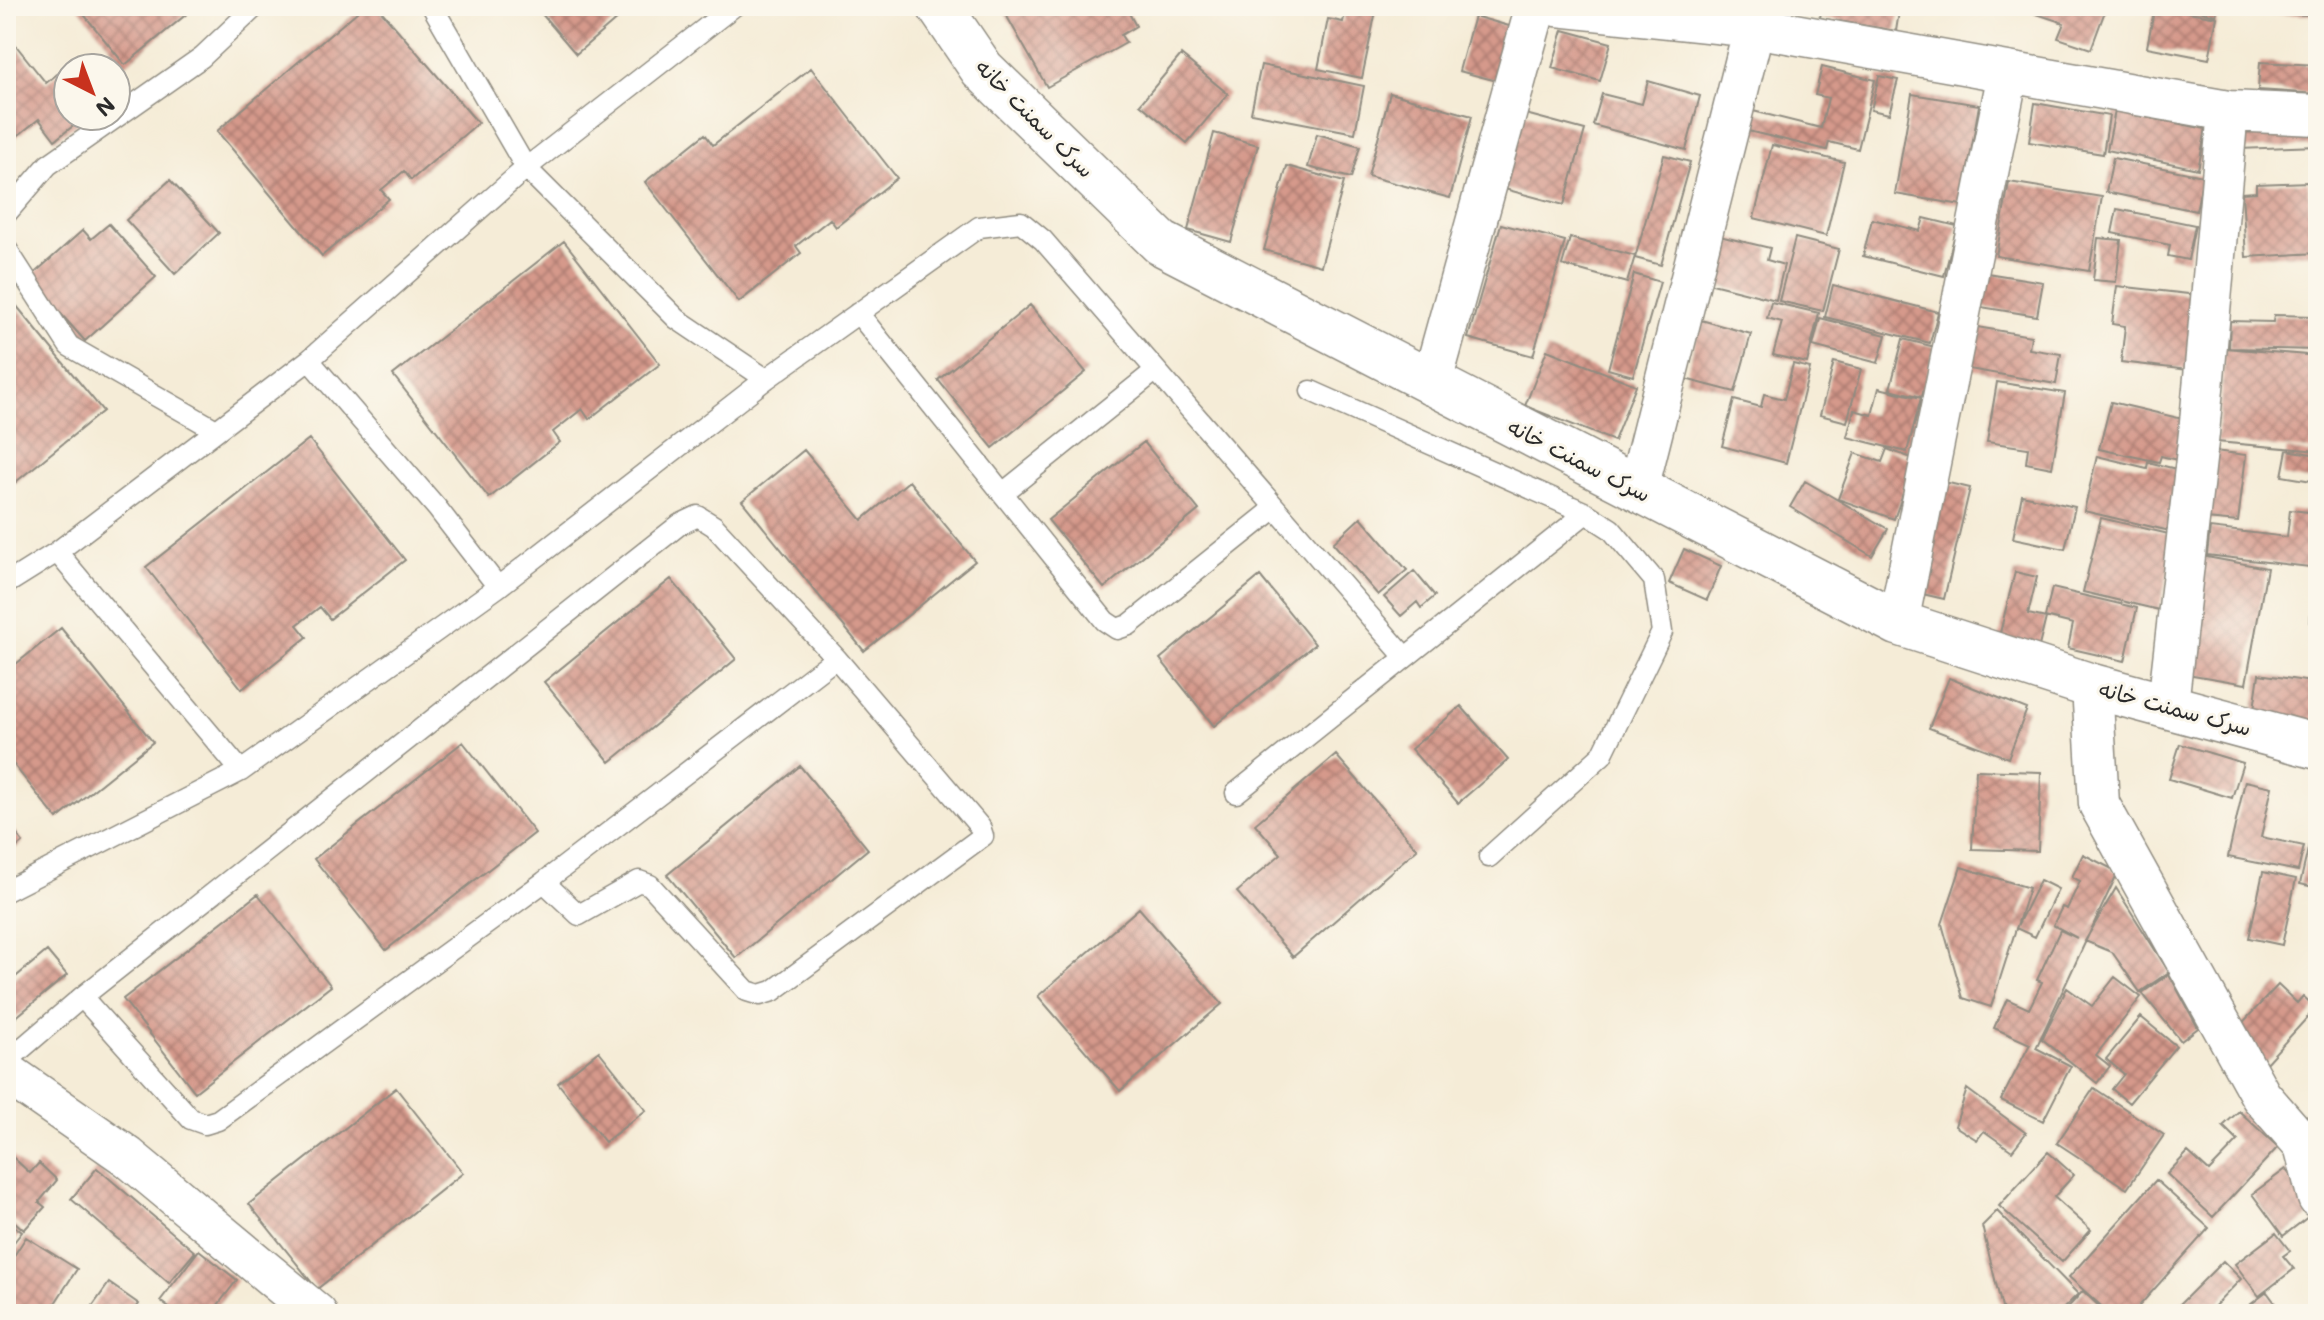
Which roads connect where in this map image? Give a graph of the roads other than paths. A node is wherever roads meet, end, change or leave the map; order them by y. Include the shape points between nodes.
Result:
1 (256, 6) edge
2 (432, 6) edge
3 (734, 6) edge
4 (939, 6) edge
5 (1536, 6) edge
6 (1557, 6) edge
7 (1754, 27) junction
8 (2008, 73) junction
9 (2228, 111) junction
10 (2318, 115) edge
11 (526, 168) junction
12 (6, 214) edge
13 (6, 248) edge
14 (858, 313) junction
15 (309, 360) junction
16 (1155, 371) junction
17 (766, 379) junction
18 (1431, 385) junction
19 (1311, 391) dead end
20 (216, 430) junction
21 (1638, 489) junction
22 (1003, 493) junction
23 (1274, 509) junction
24 (1586, 513) junction
25 (57, 552) junction
26 (6, 584) edge
27 (498, 587) junction
28 (1898, 623) junction
29 (1405, 657) junction
30 (836, 658) junction
31 (2092, 686) junction
32 (2168, 704) junction
33 (2318, 747) edge
34 (241, 771) junction
35 (1236, 793) dead end
36 (1489, 857) dead end
37 (544, 882) junction
38 (6, 891) edge
39 (82, 997) junction
40 (6, 1062) edge
41 (6, 1072) edge
42 (2312, 1155) edge
43 (2318, 1198) edge
44 (293, 1307) edge

1 - 12 lane via 202,57 48,165
2 - 11 lane
3 - 11 lane
4 - 18 street, سرک سمنت خانه via 982,69 1161,243
5 - 18 street
6 - 7 street
7 - 8 street
7 - 21 street
8 - 9 street
8 - 28 street
9 - 10 street
9 - 32 street
11 - 15 lane
11 - 17 lane via 677,319
13 - 20 lane via 69,346
14 - 16 lane via 979,227 1021,222 1043,240
14 - 17 lane
14 - 22 lane
15 - 20 lane
15 - 27 lane
16 - 22 lane
16 - 23 lane
17 - 27 lane
18 - 21 street, سرک سمنت خانه
19 - 24 lane
20 - 25 lane
21 - 28 street, سرک سمنت خانه
22 - 23 lane via 1105,621 1117,629 1129,625
23 - 29 lane
24 - 29 lane
24 - 36 lane via 1611,529 1654,580 1662,632 1602,755
25 - 26 lane
25 - 34 lane
27 - 34 lane
28 - 31 street, سرک سمنت خانه
29 - 35 lane
30 - 37 lane
30 - 37 lane via 980,827 983,836 976,844 773,991 760,995 747,991 650,885 639,881 579,915
30 - 39 lane via 714,526 698,516 666,535
31 - 32 street, سرک سمنت خانه
31 - 42 street via 2099,804 2261,1096
32 - 33 street, سرک سمنت خانه
34 - 38 lane
37 - 39 lane via 218,1120 205,1124 191,1119
39 - 40 lane
41 - 44 street via 128,1157
42 - 43 street

